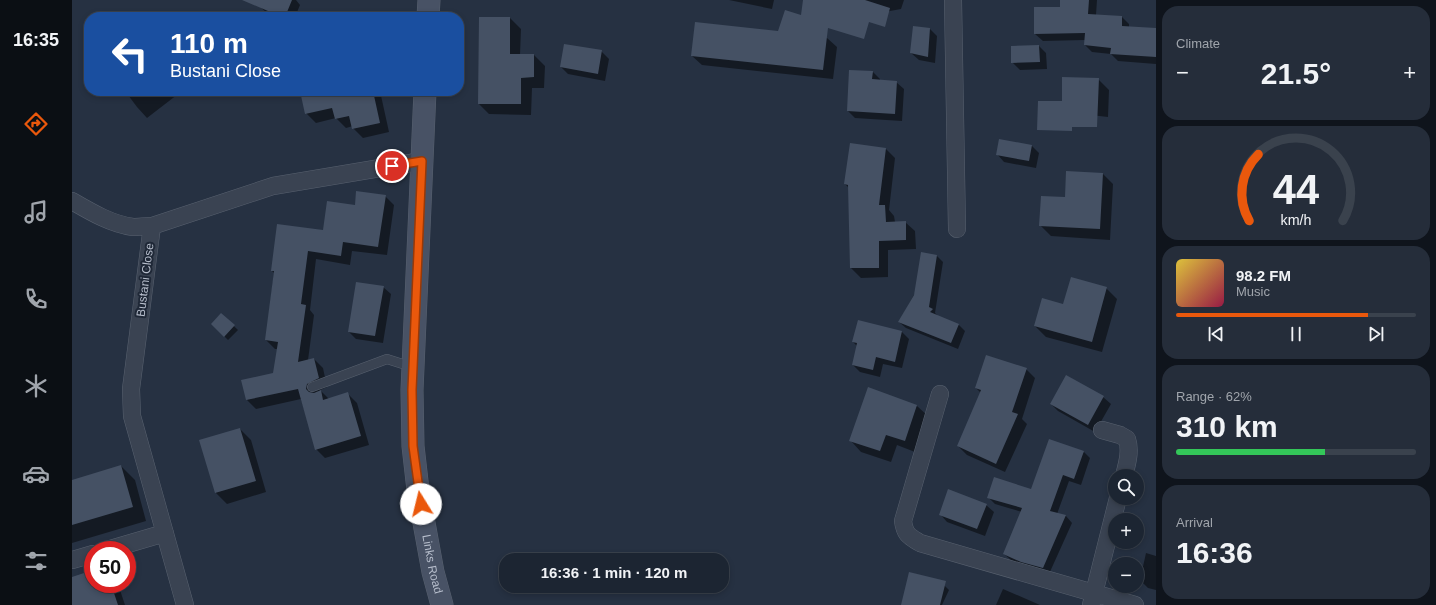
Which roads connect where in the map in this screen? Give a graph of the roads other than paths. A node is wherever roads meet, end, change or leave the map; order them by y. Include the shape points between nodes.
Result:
1 (429, 0) edge
2 (953, 0) edge
3 (428, 12) edge
4 (425, 96) edge
5 (422, 161) junction
6 (72, 201) edge
7 (152, 226) junction
8 (957, 229) dead end
9 (414, 367) junction
10 (312, 386) dead end
11 (940, 394) dead end
12 (1102, 430) dead end
13 (1125, 469) edge
14 (1116, 505) edge
15 (165, 534) junction
16 (136, 542) edge
17 (84, 557) edge
18 (72, 560) edge
19 (1092, 599) edge
20 (186, 605) edge
21 (442, 605) edge
22 (1135, 605) edge

1 - 3 main road
2 - 8 street
4 - 5 main road, Links Road
5 - 7 street, Bustani Close via 273,186
5 - 9 main road, Links Road
6 - 7 street via 116,223 134,227
7 - 15 street, Bustani Close via 131,403 132,416
9 - 10 lane via 387,359
9 - 21 main road, Links Road via 413,446 419,498
11 - 19 street via 903,521 904,530 920,543
12 - 13 street via 1127,438 1129,452
14 - 19 street
15 - 16 street
15 - 20 street, Bustani Close
17 - 18 street
19 - 22 street

